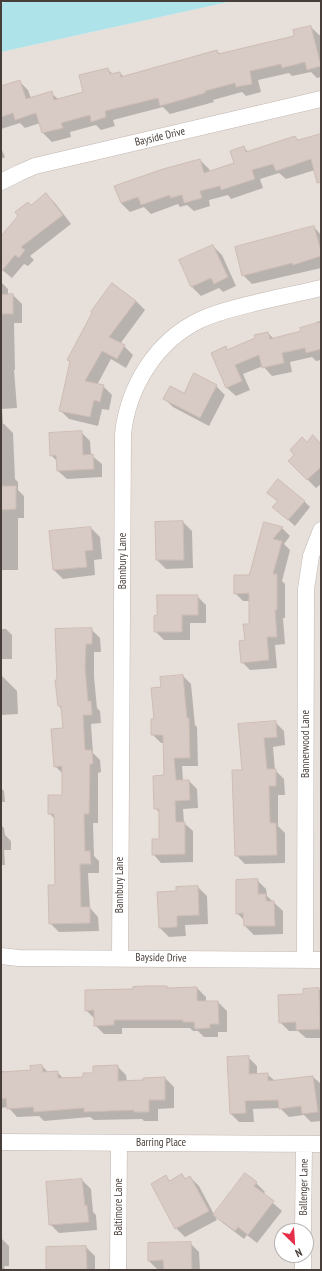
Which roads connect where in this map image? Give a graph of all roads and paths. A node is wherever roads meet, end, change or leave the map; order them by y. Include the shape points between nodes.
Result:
1 (321, 99) edge
2 (1, 182) edge
3 (321, 288) edge
4 (321, 530) edge
5 (1, 956) edge
6 (120, 958) junction
7 (305, 959) junction
8 (321, 960) edge
9 (1, 1142) edge
10 (119, 1143) junction
11 (304, 1144) junction
12 (321, 1144) edge
13 (303, 1223) edge
14 (118, 1270) edge

1 - 2 street, Bayside Drive via 35,166
3 - 6 street, Bannbury Lane via 230,309 190,326 168,342 150,363 128,405 124,434
4 - 7 street, Bannerwood Lane via 311,556 306,589
5 - 6 street, Bayside Drive
6 - 7 street, Bayside Drive
7 - 8 street, Bayside Drive
9 - 10 street, Barring Place
10 - 11 street, Barring Place
10 - 14 street, Baltimore Lane
11 - 12 street, Barring Place
11 - 13 street, Ballenger Lane

